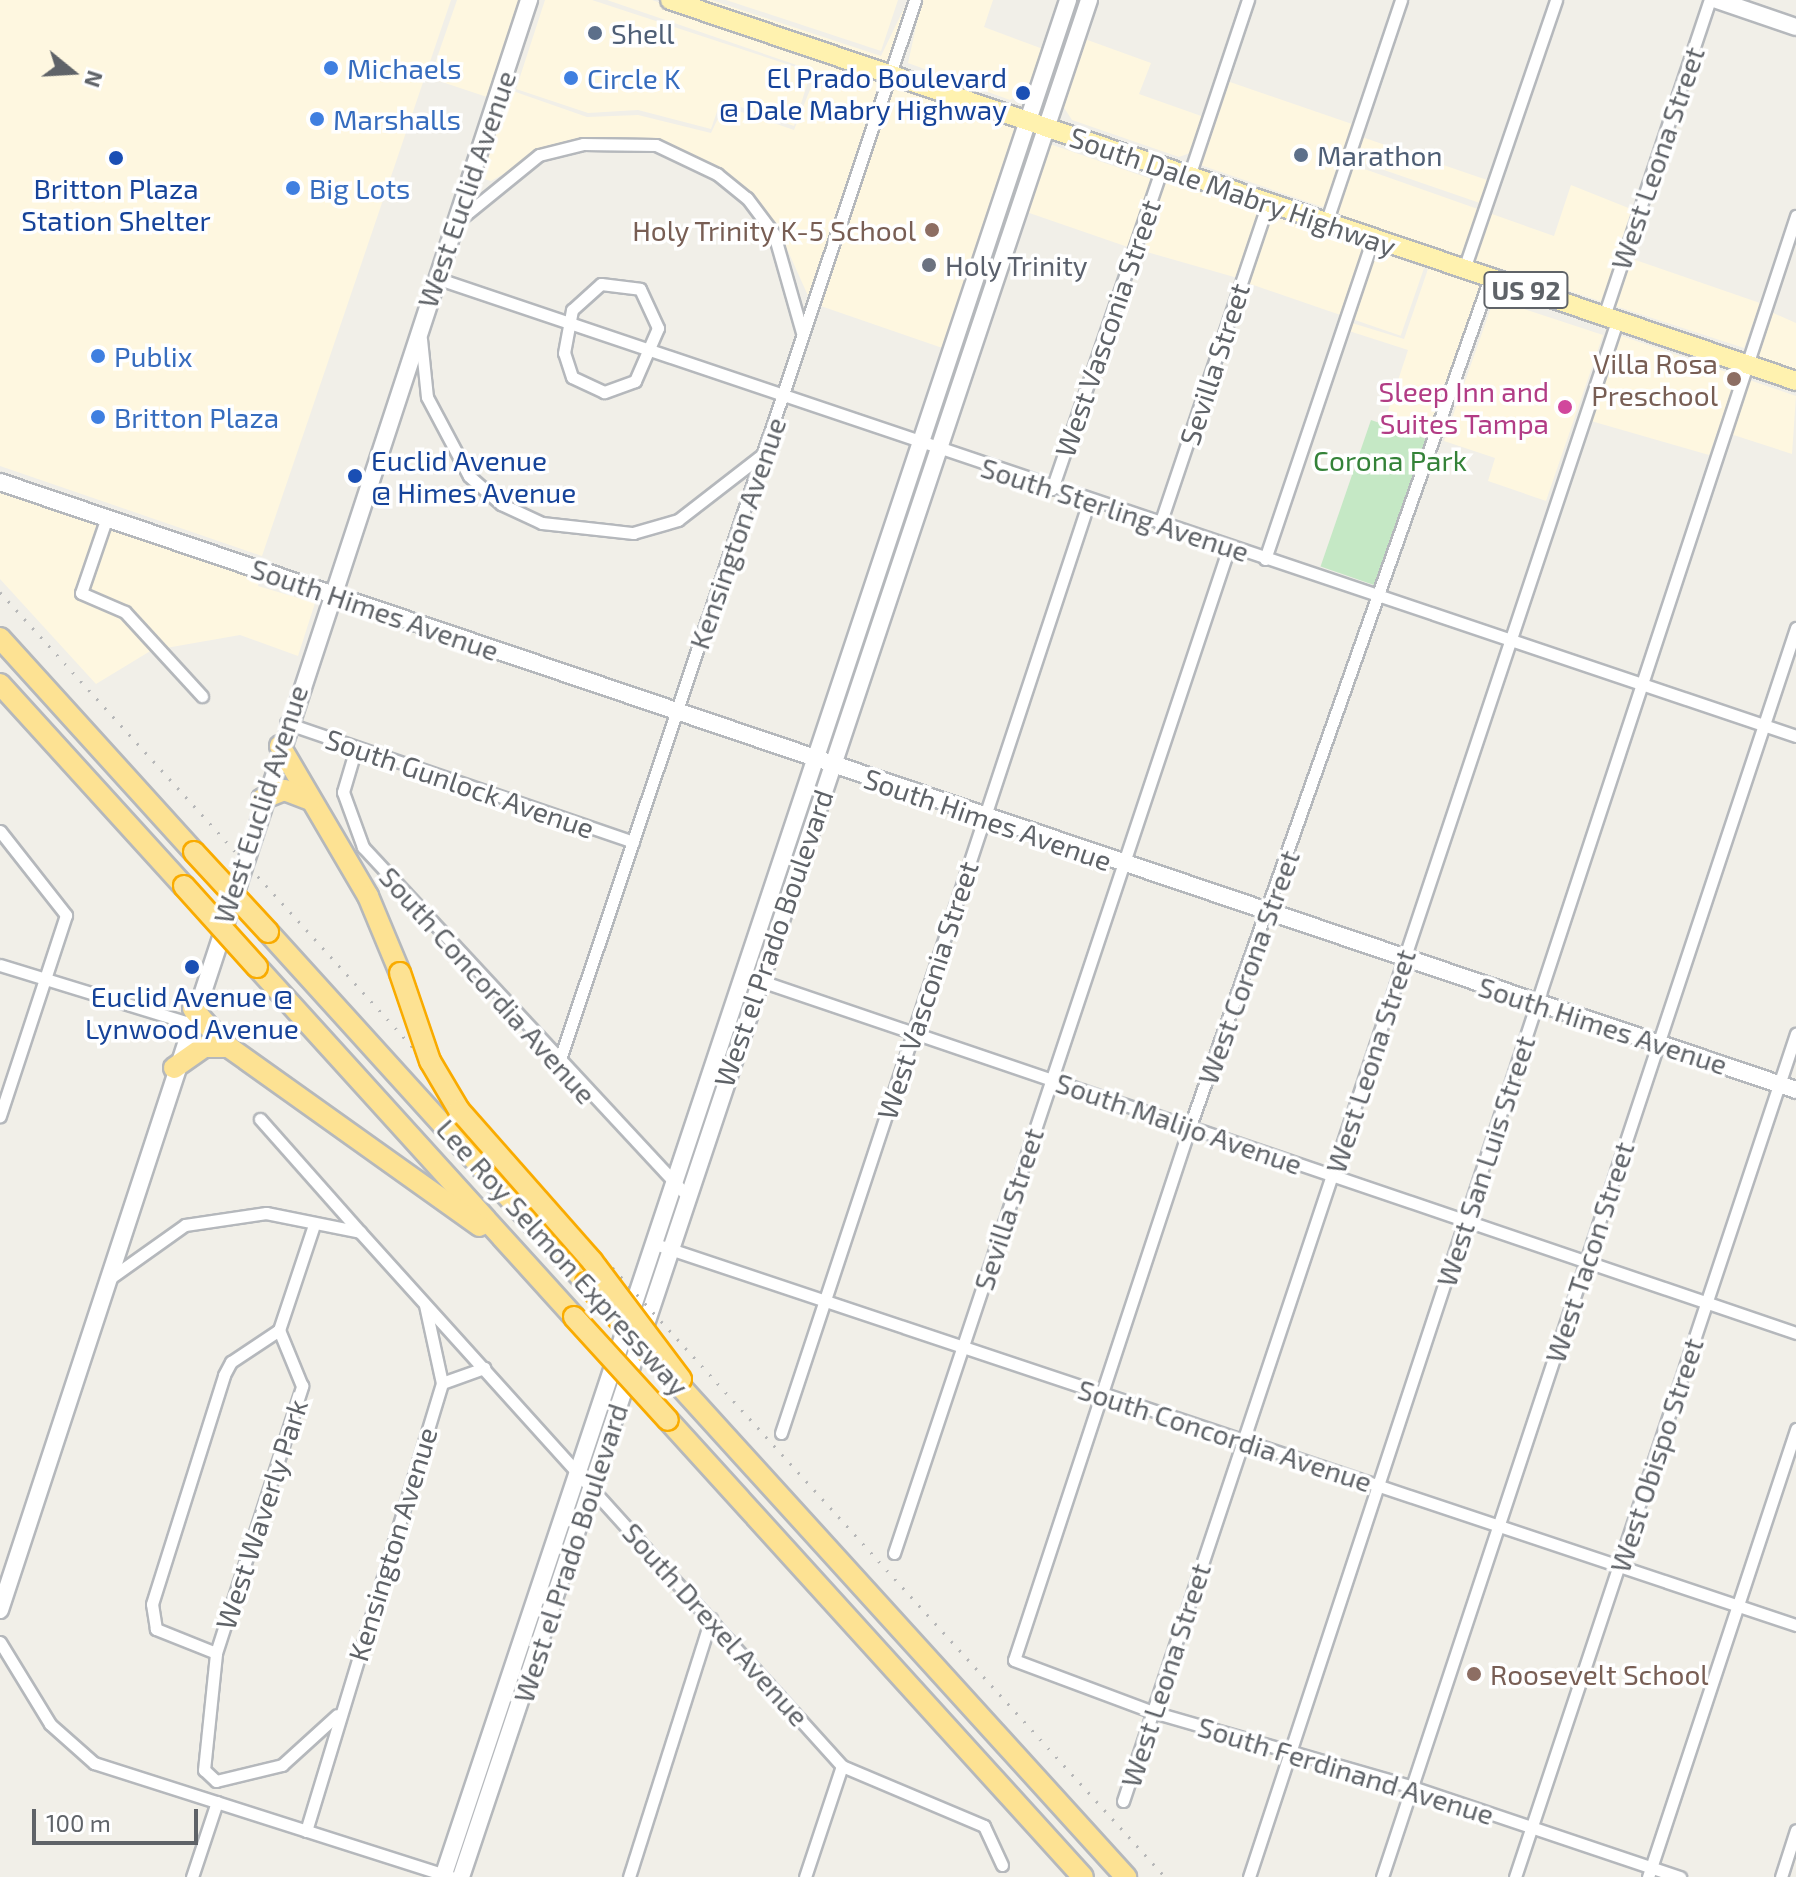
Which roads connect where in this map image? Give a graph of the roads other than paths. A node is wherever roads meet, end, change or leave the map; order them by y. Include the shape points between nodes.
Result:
1 (529, 0) edge
2 (670, 0) edge
3 (915, 0) edge
4 (1068, 0) edge
5 (1089, 0) edge
6 (1248, 0) edge
7 (1401, 0) edge
8 (1556, 0) edge
9 (1710, 0) edge
10 (1717, 0) edge
11 (1796, 27) edge
12 (891, 74) junction
13 (1027, 120) junction
14 (1047, 127) junction
15 (1162, 167) junction
16 (1189, 176) junction
17 (1268, 203) junction
18 (1796, 216) edge
19 (1326, 223) junction
20 (454, 226) junction
21 (1373, 239) junction
22 (1464, 269) junction
23 (436, 278) junction
24 (1490, 278) junction
25 (1610, 318) junction
26 (568, 323) junction
27 (420, 325) junction
28 (969, 325) junction
29 (803, 336) junction
30 (653, 352) junction
31 (1746, 364) junction
32 (1796, 381) edge
33 (783, 397) junction
34 (920, 445) junction
35 (937, 450) junction
36 (764, 453) junction
37 (0, 482) edge
38 (1052, 489) junction
39 (1089, 501) junction
40 (107, 517) junction
41 (1160, 524) junction
42 (1229, 547) junction
43 (1265, 559) junction
44 (330, 593) junction
45 (1382, 599) junction
46 (874, 611) junction
47 (1796, 628) edge
48 (0, 638) edge
49 (1509, 642) junction
50 (0, 684) edge
51 (1642, 685) junction
52 (202, 696) dead end
53 (677, 712) junction
54 (286, 723) junction
55 (1763, 725) junction
56 (1796, 736) edge
57 (280, 746) junction
58 (356, 748) junction
59 (823, 763) junction
60 (262, 799) junction
61 (310, 800) junction
62 (984, 817) junction
63 (0, 831) edge
64 (633, 842) junction
65 (1123, 864) junction
66 (1268, 913) junction
67 (1404, 959) junction
68 (0, 965) edge
69 (751, 977) junction
70 (45, 979) junction
71 (1537, 1003) junction
72 (191, 1016) junction
73 (913, 1032) junction
74 (1796, 1034) edge
75 (1657, 1043) junction
76 (229, 1047) junction
77 (558, 1065) junction
78 (174, 1068) junction
79 (1051, 1079) junction
80 (1779, 1084) junction
81 (1796, 1090) edge
82 (0, 1116) edge
83 (260, 1119) dead end
84 (1190, 1126) junction
85 (1332, 1175) junction
86 (680, 1192) junction
87 (1465, 1220) junction
88 (313, 1228) junction
89 (360, 1232) junction
90 (663, 1246) junction
91 (517, 1254) junction
92 (1587, 1260) junction
93 (105, 1282) junction
94 (424, 1300) junction
95 (825, 1301) junction
96 (1706, 1303) junction
97 (279, 1330) junction
98 (1796, 1333) edge
99 (962, 1347) junction
100 (484, 1368) junction
101 (442, 1383) junction
102 (683, 1386) junction
103 (1101, 1395) junction
104 (1796, 1429) edge
105 (781, 1433) dead end
106 (1243, 1443) junction
107 (579, 1470) junction
108 (593, 1484) junction
109 (1378, 1485) junction
110 (1498, 1525) junction
111 (894, 1553) dead end
112 (1619, 1566) junction
113 (1738, 1605) junction
114 (0, 1610) edge
115 (711, 1619) junction
116 (1796, 1625) edge
117 (0, 1642) edge
118 (216, 1653) junction
119 (1014, 1660) joint
120 (520, 1677) junction
121 (343, 1706) junction
122 (1153, 1712) junction
123 (1290, 1751) junction
124 (842, 1766) junction
125 (216, 1781) junction
126 (1412, 1787) junction
127 (213, 1801) junction
128 (1123, 1801) dead end
129 (1532, 1827) junction
130 (1796, 1830) edge
131 (306, 1831) junction
132 (1002, 1865) dead end
133 (1650, 1872) edge
134 (450, 1876) edge
135 (192, 1877) edge
136 (629, 1877) edge
137 (805, 1877) edge
138 (1083, 1877) edge
139 (1126, 1877) edge
140 (1249, 1877) edge
141 (1382, 1877) edge
142 (1515, 1877) edge
143 (1680, 1877) edge
144 (1781, 1877) edge

1 - 20 street, West Euclid Avenue
2 - 12 main road, South Dale Mabry Highway / US 92
3 - 12 street, Kensington Avenue
4 - 13 street, West el Prado Boulevard
5 - 14 street, West el Prado Boulevard
6 - 16 street, West Vasconia Street
7 - 19 street
8 - 22 street
9 - 25 street, West Leona Street
10 - 11 street
12 - 13 main road, South Dale Mabry Highway / US 92
12 - 29 street, Kensington Avenue
13 - 14 main road, South Dale Mabry Highway / US 92
13 - 28 street, West el Prado Boulevard
14 - 15 main road, South Dale Mabry Highway / US 92
14 - 28 street, West el Prado Boulevard
15 - 16 main road, South Dale Mabry Highway / US 92
15 - 38 street, West Vasconia Street
16 - 17 main road, South Dale Mabry Highway / US 92
17 - 19 main road, South Dale Mabry Highway / US 92
17 - 41 street, Sevilla Street
18 - 31 street, West San Luis Street
19 - 21 main road, South Dale Mabry Highway / US 92
20 - 23 street, West Euclid Avenue
20 - 29 street via 539,155 583,144 656,145 717,174 747,198 774,234
21 - 22 main road, South Dale Mabry Highway / US 92
21 - 43 street
22 - 24 main road, South Dale Mabry Highway / US 92
23 - 26 street, South Sterling Avenue
23 - 27 street, West Euclid Avenue
24 - 25 main road, South Dale Mabry Highway / US 92
24 - 45 street, West Corona Street
25 - 31 main road, South Dale Mabry Highway / US 92
25 - 49 street, West Leona Street
26 - 30 street, South Sterling Avenue
26 - 30 street via 564,353 582,386 620,390
26 - 30 street via 591,288 633,285 655,308
27 - 36 street via 427,397 469,476 501,504 542,523 633,533 678,520
27 - 44 street, West Euclid Avenue
28 - 34 street, West el Prado Boulevard
28 - 35 street, West el Prado Boulevard
29 - 33 street, Kensington Avenue
30 - 33 street, South Sterling Avenue
31 - 32 main road, South Dale Mabry Highway / US 92
31 - 51 street, West San Luis Street
33 - 34 street, South Sterling Avenue
33 - 36 street, Kensington Avenue
34 - 35 street, South Sterling Avenue
34 - 46 street, West el Prado Boulevard
35 - 38 street, South Sterling Avenue
35 - 46 street, West el Prado Boulevard
36 - 53 street, Kensington Avenue
37 - 40 street, South Himes Avenue
38 - 39 street, South Sterling Avenue
39 - 41 street, South Sterling Avenue
39 - 62 street, West Vasconia Street
40 - 44 street, South Himes Avenue
40 - 52 street via 81,593 125,612
41 - 42 street, South Sterling Avenue
42 - 43 street, South Sterling Avenue
42 - 65 street, Sevilla Street
43 - 45 street, South Sterling Avenue
44 - 53 street, South Himes Avenue
44 - 54 street, West Euclid Avenue
45 - 49 street, South Sterling Avenue
45 - 66 street, West Corona Street
46 - 59 street, West el Prado Boulevard
47 - 55 street, West Tacon Street
48 - 102 highway, Lee Roy Selmon Expressway, bridge
49 - 51 street, South Sterling Avenue
49 - 67 street, West Leona Street
50 - 91 highway, Lee Roy Selmon Expressway, bridge
51 - 55 street, South Sterling Avenue
51 - 71 street, West San Luis Street
53 - 59 street, South Himes Avenue
53 - 64 street, Kensington Avenue
54 - 57 street, West Euclid Avenue
54 - 58 street, South Gunlock Avenue
55 - 56 street, South Sterling Avenue
55 - 75 street, West Tacon Street
57 - 60 street, West Euclid Avenue
57 - 61 highway
58 - 64 street, South Gunlock Avenue
58 - 77 street, South Concordia Avenue via 343,792 363,847
59 - 62 street, South Himes Avenue
59 - 69 street, West el Prado Boulevard
60 - 61 highway via 284,790
60 - 72 street, West Euclid Avenue
61 - 102 highway, bridge via 368,896 430,1061 459,1110 606,1277
62 - 65 street, South Himes Avenue
62 - 73 street, West Vasconia Street
63 - 70 street via 64,903
64 - 77 street, Kensington Avenue
65 - 66 street, South Himes Avenue
65 - 79 street, Sevilla Street
66 - 67 street, South Himes Avenue
66 - 84 street, West Corona Street
67 - 71 street, South Himes Avenue
67 - 85 street, West Leona Street
68 - 70 street
69 - 73 street, South Malijo Avenue
69 - 86 street, West el Prado Boulevard
70 - 72 street
70 - 82 street
71 - 75 street, South Himes Avenue
71 - 87 street, West San Luis Street
72 - 76 highway
72 - 78 street, West Euclid Avenue
73 - 79 street, South Malijo Avenue
73 - 95 street, West Vasconia Street
74 - 80 street, West Obispo Street
75 - 80 street, South Himes Avenue
75 - 92 street, West Tacon Street
76 - 78 highway via 204,1047
76 - 91 highway
77 - 86 street, South Concordia Avenue
78 - 93 street, West Euclid Avenue
79 - 84 street, South Malijo Avenue
79 - 99 street, Sevilla Street
80 - 81 street, South Himes Avenue
80 - 96 street, West Obispo Street
83 - 89 street
84 - 85 street, South Malijo Avenue
84 - 103 street, West Corona Street
85 - 87 street, South Malijo Avenue
85 - 106 street, West Leona Street
86 - 90 street, West el Prado Boulevard
87 - 92 street, South Malijo Avenue
87 - 109 street, West San Luis Street
88 - 89 street
88 - 93 street via 266,1213 185,1225
88 - 97 street
89 - 94 street, South Drexel Avenue
90 - 95 street, South Concordia Avenue
90 - 107 street, West el Prado Boulevard
90 - 108 street, West el Prado Boulevard
91 - 138 highway, Lee Roy Selmon Expressway, bridge
92 - 96 street, South Malijo Avenue
92 - 110 street, West Tacon Street
93 - 114 street, West Euclid Avenue
94 - 100 street, South Drexel Avenue
94 - 101 street, Kensington Avenue
95 - 99 street, South Concordia Avenue
95 - 105 street, West Vasconia Street
96 - 98 street, South Malijo Avenue
96 - 112 street, West Obispo Street
97 - 118 street, West Waverly Park via 302,1386
97 - 118 street via 231,1362 224,1375 152,1604 156,1629
99 - 103 street, South Concordia Avenue
99 - 111 street, Sevilla Street
100 - 101 street
100 - 107 street, South Drexel Avenue
101 - 121 street, Kensington Avenue
102 - 139 highway, Lee Roy Selmon Expressway
103 - 106 street, South Concordia Avenue
103 - 119 street, West Corona Street
104 - 113 street
106 - 109 street, South Concordia Avenue
106 - 122 street, West Leona Street
107 - 108 street, South Drexel Avenue
107 - 120 street, West el Prado Boulevard
108 - 115 street, South Drexel Avenue
108 - 120 street, West el Prado Boulevard
109 - 110 street, South Concordia Avenue
109 - 123 street, West San Luis Street
110 - 112 street, South Concordia Avenue
110 - 126 street, West Tacon Street
112 - 113 street, South Concordia Avenue
112 - 129 street, West Obispo Street
113 - 116 street, South Concordia Avenue
113 - 133 street
115 - 124 street, South Drexel Avenue
115 - 136 street
117 - 127 street via 50,1724 94,1763
118 - 125 street, West Waverly Park via 204,1770
119 - 122 street, South Ferdinand Avenue
120 - 134 street, West el Prado Boulevard
121 - 125 street, Kensington Avenue via 323,1734 282,1765
121 - 131 street, Kensington Avenue
122 - 123 street, South Ferdinand Avenue
122 - 128 street, West Leona Street
123 - 126 street, South Ferdinand Avenue
123 - 140 street, West San Luis Street
124 - 132 street, South Drexel Avenue via 984,1826
124 - 137 street
125 - 127 street
126 - 129 street, South Ferdinand Avenue
126 - 141 street, West Tacon Street
127 - 131 street
127 - 135 street
129 - 133 street, South Ferdinand Avenue
129 - 142 street, West Obispo Street
130 - 144 street
131 - 134 street
133 - 143 street, South Ferdinand Avenue

